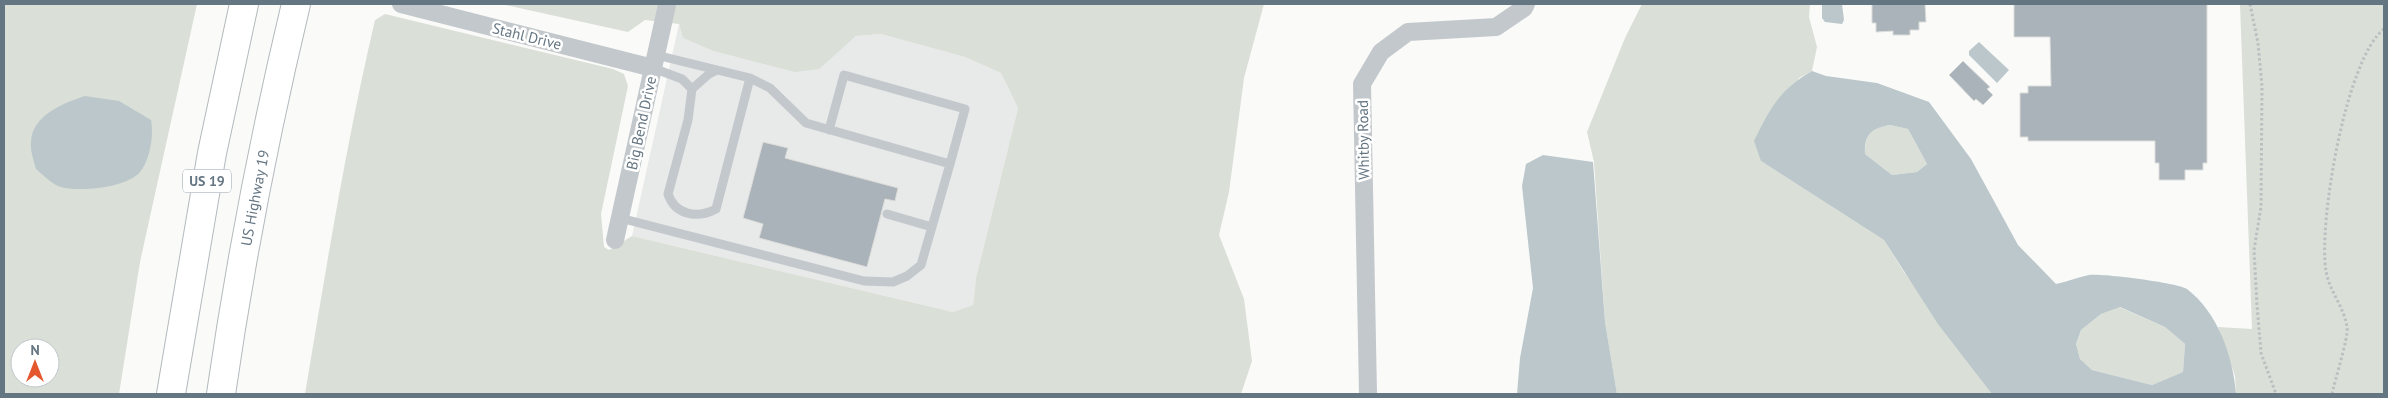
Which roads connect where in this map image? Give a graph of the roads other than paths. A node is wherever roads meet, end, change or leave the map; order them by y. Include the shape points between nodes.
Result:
1 (244, 4) edge
2 (296, 4) edge
3 (401, 4) edge
4 (1526, 4) edge
5 (667, 5) dead end
6 (655, 62) junction
7 (717, 70) junction
8 (750, 78) junction
9 (692, 88) junction
10 (829, 130) junction
11 (950, 164) junction
12 (887, 214) dead end
13 (620, 218) junction
14 (932, 227) junction
15 (615, 240) dead end
16 (171, 394) edge
17 (221, 394) edge
18 (1368, 394) edge

1 - 16 highway, US 19 via 212,153
2 - 17 highway, US Highway 19 via 250,219
3 - 6 street, Stahl Drive
4 - 18 street, Whitby Road via 1496,27 1408,32 1381,52 1362,84
5 - 6 street, Big Bend Drive
6 - 7 lane
6 - 9 lane
6 - 13 street, Big Bend Drive
7 - 8 lane
7 - 9 lane
8 - 9 lane via 716,209 697,215 682,212 671,202 668,194 692,103
8 - 10 lane via 770,88 806,124
10 - 11 lane
10 - 11 lane via 844,75 966,109
11 - 14 lane
12 - 14 lane
13 - 14 lane via 864,281 884,282 907,276 922,265
13 - 15 street, Big Bend Drive

